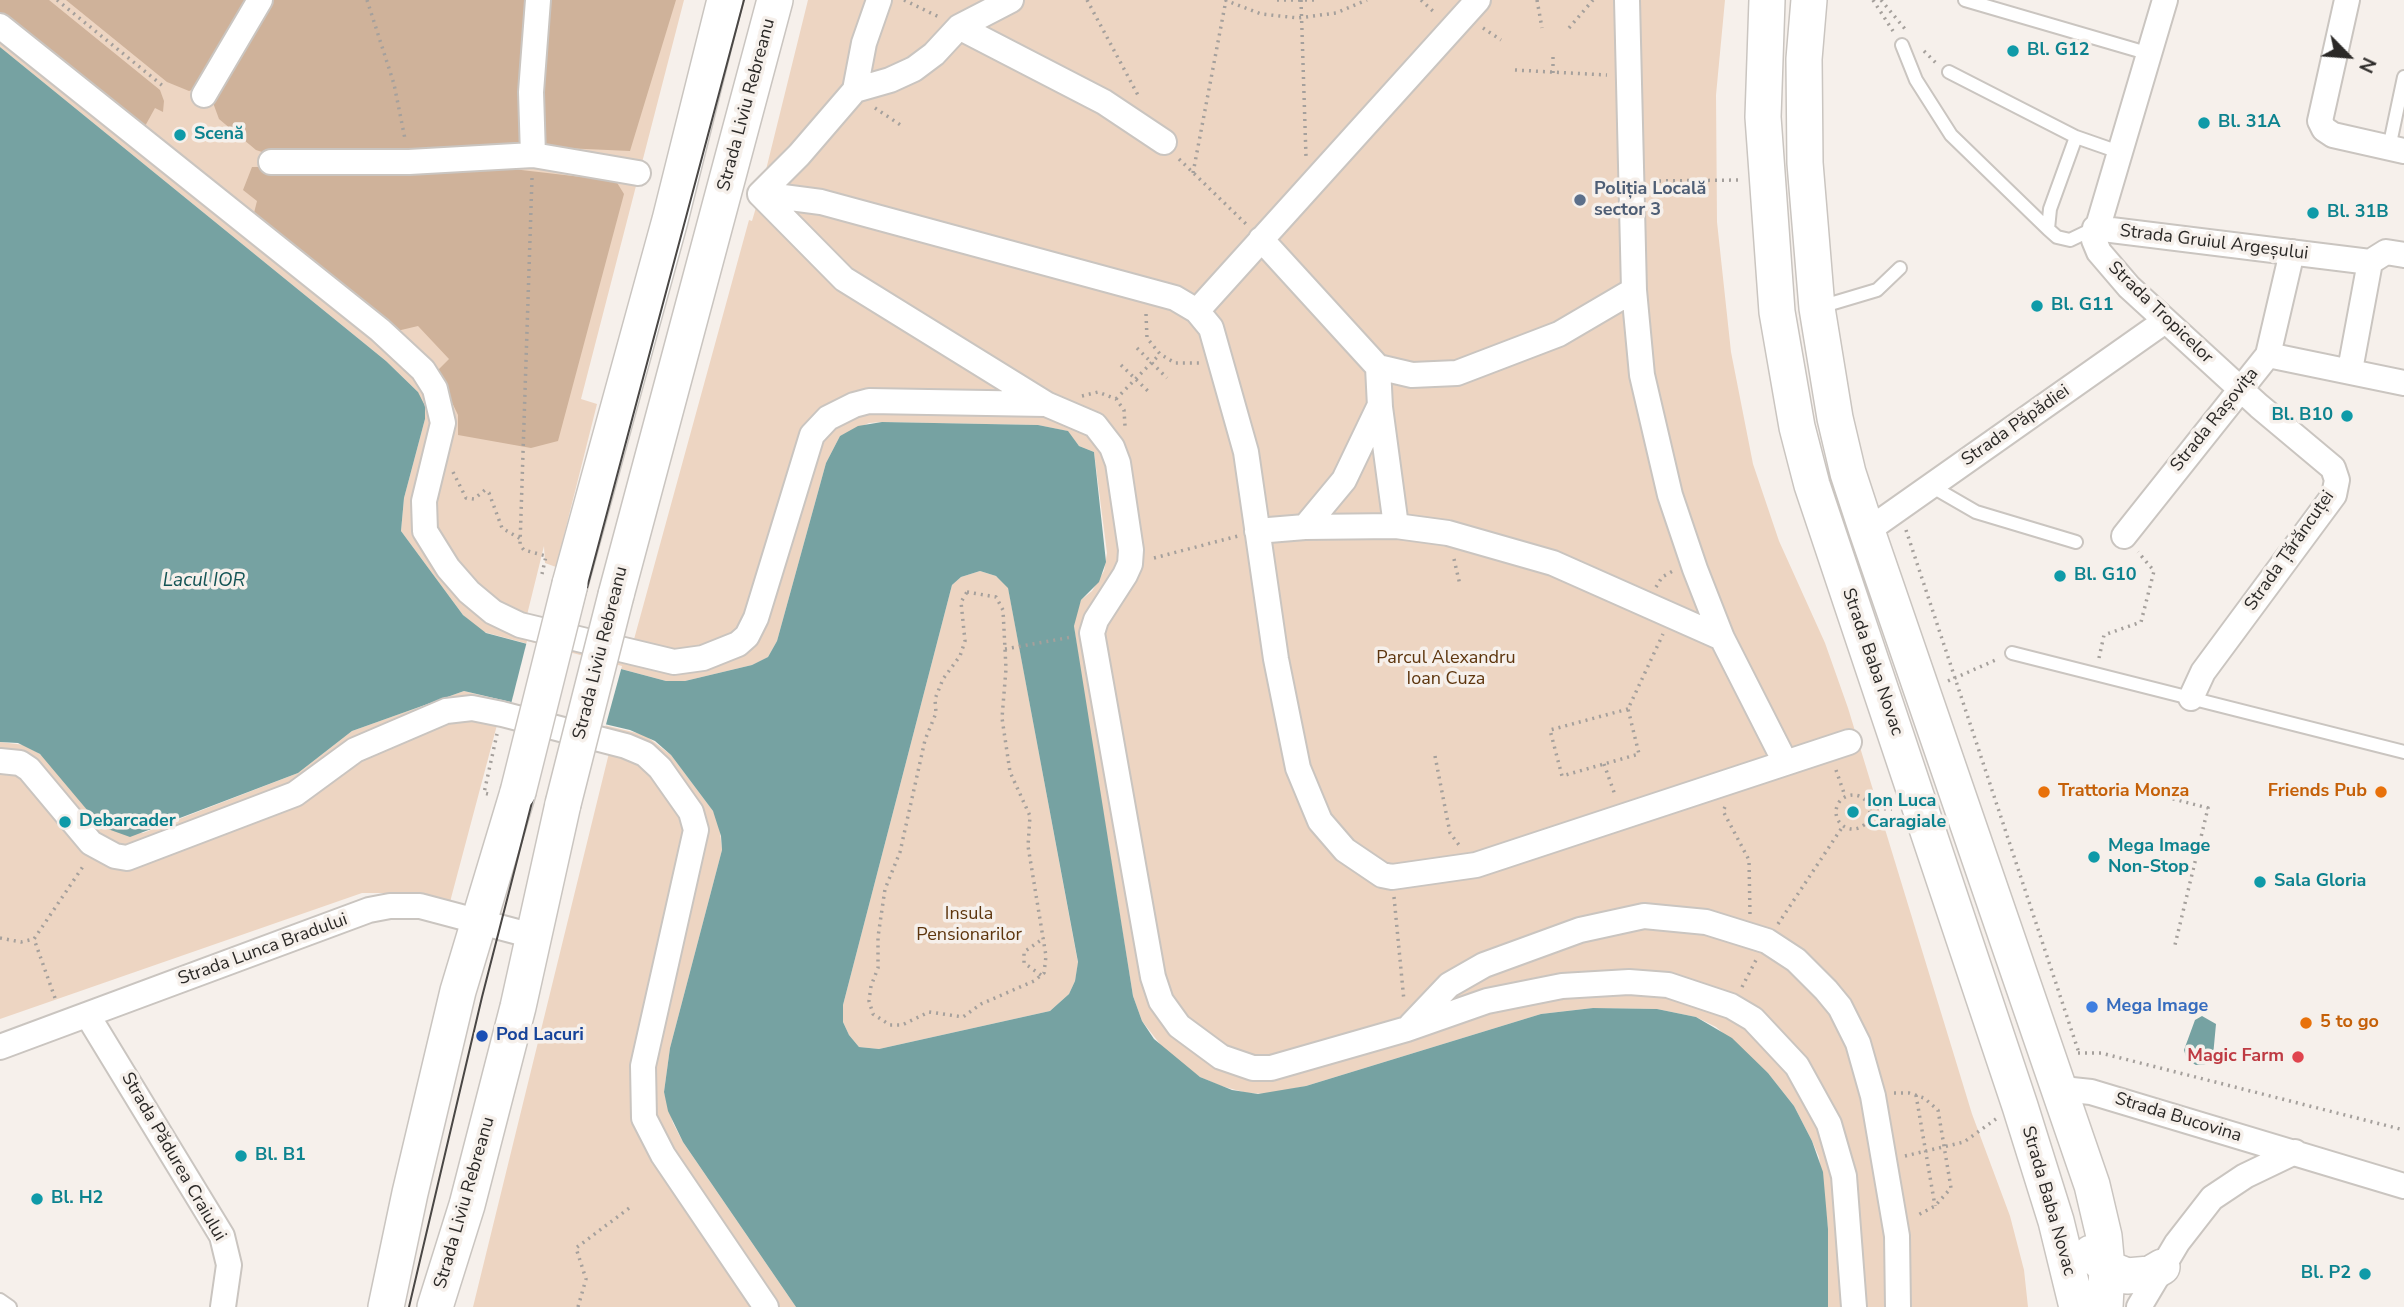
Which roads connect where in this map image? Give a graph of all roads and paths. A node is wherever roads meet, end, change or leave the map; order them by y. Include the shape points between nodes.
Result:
1 (57, 0) edge
2 (260, 0) edge
3 (367, 0) edge
4 (538, 0) edge
5 (725, 0) edge
6 (775, 0) edge
7 (879, 0) edge
8 (904, 0) edge
9 (1011, 0) edge
10 (1226, 0) edge
11 (1277, 0) edge
12 (1315, 0) edge
13 (1367, 0) edge
14 (1478, 0) edge
15 (1537, 0) edge
16 (1593, 0) edge
17 (1627, 0) edge
18 (1767, 0) edge
19 (1809, 0) edge
20 (1873, 0) edge
21 (1965, 0) edge
22 (2165, 0) edge
23 (2347, 0) edge
24 (1301, 1) edge
25 (1301, 18) junction
26 (0, 26) edge
27 (959, 27) junction
28 (1542, 28) dead end
29 (1569, 28) dead end
30 (1902, 45) joint
31 (1553, 53) dead end
32 (2150, 54) junction
33 (1515, 70) dead end
34 (1949, 72) dead end
35 (1553, 73) junction
36 (1632, 77) junction
37 (2404, 77) edge
38 (163, 86) dead end
39 (854, 92) junction
40 (204, 95) dead end
41 (902, 126) dead end
42 (2076, 137) junction
43 (1164, 142) dead end
44 (2396, 149) edge
45 (2119, 152) junction
46 (533, 155) junction
47 (271, 162) dead end
48 (409, 162) junction
49 (638, 173) dead end
50 (1193, 173) dead end
51 (1769, 178) junction
52 (1631, 181) junction
53 (1307, 191) junction
54 (760, 194) junction
55 (2095, 228) junction
56 (2048, 229) junction
57 (1261, 239) junction
58 (2292, 252) junction
59 (2404, 255) edge
60 (2370, 262) junction
61 (1900, 268) dead end
62 (1634, 290) junction
63 (1153, 292) junction
64 (1817, 308) junction
65 (1197, 311) junction
66 (2165, 321) junction
67 (1136, 348) dead end
68 (1160, 354) junction
69 (1220, 355) junction
70 (2268, 355) junction
71 (1153, 362) junction
72 (1121, 365) dead end
73 (1378, 367) junction
74 (2350, 370) junction
75 (1167, 378) dead end
76 (1138, 379) junction
77 (2404, 383) edge
78 (2240, 389) junction
79 (1151, 394) dead end
80 (1116, 399) dead end
81 (1046, 404) junction
82 (1380, 407) junction
83 (438, 450) junction
84 (1931, 486) junction
85 (1899, 508) junction
86 (1396, 526) junction
87 (1304, 527) junction
88 (1257, 531) junction
89 (1867, 531) junction
90 (2124, 536) joint
91 (521, 539) junction
92 (2076, 542) dead end
93 (1130, 564) junction
94 (1695, 569) junction
95 (556, 579) junction
96 (1661, 612) junction
97 (1077, 636) dead end
98 (1722, 638) junction
99 (1005, 649) junction
100 (2012, 653) joint
101 (2096, 674) junction
102 (1956, 677) junction
103 (1923, 691) junction
104 (2190, 698) junction
105 (1628, 709) junction
106 (502, 714) junction
107 (1839, 745) joint
108 (2404, 752) edge
109 (1435, 756) dead end
110 (0, 761) edge
111 (1785, 762) junction
112 (1604, 764) junction
113 (1736, 779) junction
114 (501, 793) junction
115 (1845, 796) junction
116 (2166, 797) dead end
117 (1623, 817) junction
118 (1843, 826) junction
119 (99, 849) junction
120 (1476, 865) junction
121 (1392, 877) junction
122 (478, 920) junction
123 (533, 936) junction
124 (1758, 937) junction
125 (0, 938) edge
126 (1044, 938) junction
127 (34, 939) junction
128 (2174, 950) dead end
129 (1041, 975) junction
130 (55, 998) dead end
131 (1731, 1006) junction
132 (88, 1016) junction
133 (1407, 1029) junction
134 (0, 1047) edge
135 (2063, 1053) junction
136 (2062, 1093) junction
137 (1916, 1095) junction
138 (1873, 1096) junction
139 (1976, 1130) dead end
140 (2404, 1130) edge
141 (1944, 1147) junction
142 (1925, 1151) junction
143 (2295, 1152) junction
144 (1882, 1161) junction
145 (2038, 1163) junction
146 (2404, 1186) edge
147 (632, 1206) dead end
148 (1935, 1206) junction
149 (1894, 1223) junction
150 (2162, 1267) junction
151 (2107, 1268) junction
152 (0, 1300) edge
153 (10, 1307) edge
154 (223, 1307) edge
155 (386, 1307) edge
156 (435, 1307) edge
157 (578, 1307) edge
158 (766, 1307) edge
159 (1854, 1307) edge
160 (1898, 1307) edge
161 (2077, 1307) edge
162 (2105, 1307) edge
163 (2139, 1307) edge

1 - 38 path
2 - 40 street
3 - 48 path via 394,84
4 - 46 street via 531,92
5 - 95 main road via 670,220
6 - 123 main road, Strada Liviu Rebreanu, bridge via 616,596
7 - 39 street
8 - 27 path
9 - 27 street
10 - 25 path via 1261,14
10 - 50 path
11 - 24 path
12 - 24 path
13 - 25 path via 1336,13
14 - 53 street
15 - 28 path
16 - 29 path
17 - 36 street
18 - 51 main road, Strada Baba Novac via 1763,117
19 - 64 main road via 1804,59 1805,163
20 - 30 path
21 - 32 lane
22 - 32 street, Strada Gruiul Argeșului
23 - 44 street via 2320,121 2333,135
24 - 25 path
25 - 53 path
26 - 83 street via 380,330 423,370 440,405 443,423
27 - 39 street via 915,69
27 - 43 street via 1104,102
30 - 56 lane via 1916,80 1951,135
31 - 35 path
32 - 45 street, Strada Gruiul Argeșului
33 - 35 path
34 - 42 lane
35 - 36 path
36 - 52 street
37 - 44 lane
39 - 41 path
39 - 54 street
42 - 45 lane
42 - 56 lane via 2050,209
45 - 55 street, Strada Gruiul Argeșului
46 - 48 street
46 - 49 street
46 - 91 path
47 - 48 street
51 - 52 path
51 - 145 main road, Strada Baba Novac via 1777,312 1812,485
52 - 62 street
53 - 57 street
54 - 63 street via 821,202
54 - 81 street via 844,279
55 - 56 lane via 2070,240
55 - 58 street, Strada Gruiul Argeșului
55 - 66 street, Strada Tropicelor via 2099,252
57 - 65 street
57 - 73 street
58 - 60 street, Strada Gruiul Argeșului
58 - 70 street, Strada Rașovița
59 - 60 street, Strada Gruiul Argeșului via 2386,252
60 - 74 street
61 - 64 lane via 1877,290
62 - 73 street via 1559,334 1457,373 1412,375
62 - 94 street via 1643,375 1670,495
63 - 65 street
63 - 68 path via 1145,327 1147,338
64 - 89 main road via 1835,418
65 - 69 street via 1211,328
66 - 78 street, Strada Tropicelor
66 - 84 street, Strada Păpădiei
67 - 71 path
68 - 69 path via 1184,365
68 - 71 path
69 - 88 street via 1246,452
70 - 74 street
70 - 78 street, Strada Rașovița
71 - 75 path
71 - 76 path
72 - 76 path
73 - 82 street
74 - 77 street
76 - 79 path
76 - 80 path
78 - 90 street, Strada Rașovița
78 - 104 street, Strada Țărăncuței via 2333,468 2337,480 2334,495 2203,672
81 - 83 street via 869,401 828,418 807,444 753,627 729,650 688,662 628,653 528,627 477,599 448,568 425,531 424,501
81 - 93 street via 1095,425 1112,447
82 - 86 street
82 - 87 street via 1344,480
83 - 91 path via 461,482 466,498 489,493 502,528
84 - 85 street, Strada Păpădiei
84 - 92 lane via 1976,512
85 - 89 street, Strada Păpădiei
85 - 102 path
86 - 87 street
86 - 96 street via 1499,546 1553,564
87 - 88 street
88 - 93 path
88 - 121 street via 1298,768 1320,821 1345,850
89 - 103 main road
90 - 101 path via 2154,571 2141,622 2104,635
91 - 95 path via 521,548 546,556
93 - 133 street via 1093,633 1153,977 1161,1001 1179,1026 1207,1049 1253,1068 1291,1065
94 - 96 path via 1675,569 1662,577
94 - 98 street
95 - 114 main road, bridge
96 - 98 street
96 - 105 path
97 - 99 path
98 - 111 street
99 - 126 path via 1002,718 1010,772 1030,816 1028,846
99 - 129 path via 1001,602 987,595 963,594 965,641 935,699 936,713 909,801 900,852 885,889 878,968 869,1001 873,1014 890,1026 929,1012 963,1017
100 - 101 lane
100 - 102 path
101 - 104 lane
102 - 103 path
102 - 135 path
103 - 135 main road
104 - 108 lane
105 - 112 path via 1639,754
105 - 112 path via 1550,730 1562,776
106 - 114 path
106 - 119 street via 472,708 446,711 355,750 306,788 256,809 139,855 115,856
106 - 158 street via 636,749 660,768 691,812 696,841 650,1026 642,1102 659,1149
107 - 111 street
107 - 115 path
109 - 120 path via 1450,833
110 - 119 street via 29,769
111 - 113 street
112 - 117 path
113 - 117 street
113 - 124 path via 1723,811 1749,860
114 - 122 main road
115 - 118 path via 1835,811
115 - 118 path via 1860,796 1868,803 1870,814 1860,828
116 - 128 path via 2208,807
117 - 120 street
118 - 124 path
119 - 127 path via 78,872
120 - 121 street
121 - 133 path
122 - 123 street, Strada Lunca Bradului
122 - 132 street, Strada Lunca Bradului via 420,906 369,910
122 - 155 main road
123 - 156 main road, Strada Liviu Rebreanu via 467,1205
124 - 131 path
124 - 133 street via 1706,922 1644,916 1580,930 1484,965 1449,985
124 - 138 street via 1812,975 1840,1007 1858,1043
125 - 127 path
126 - 129 path
126 - 129 path via 1024,952 1024,963
127 - 130 path
131 - 133 street via 1668,985 1562,986 1488,1001
131 - 159 street via 1753,1019 1791,1058 1829,1124 1844,1176
132 - 134 street, Strada Lunca Bradului
132 - 154 street, Strada Pădurea Craiului via 222,1236 229,1265
135 - 136 main road
135 - 140 path via 2101,1053
136 - 143 street, Strada Bucovina via 2091,1092
136 - 151 main road via 2100,1217
137 - 138 path
137 - 141 path via 1936,1106
137 - 142 path
138 - 144 street
139 - 141 path via 1964,1142
141 - 142 path
141 - 148 path via 1951,1188
142 - 144 path
142 - 148 path
143 - 146 street, Strada Bucovina
143 - 150 street via 2245,1175 2212,1198
144 - 149 street
145 - 151 main road via 2067,1222
145 - 161 main road, Strada Baba Novac
147 - 157 path via 576,1248 586,1279
148 - 149 path
149 - 160 street
150 - 151 main road via 2138,1276
150 - 163 street
151 - 162 main road
152 - 153 lane

